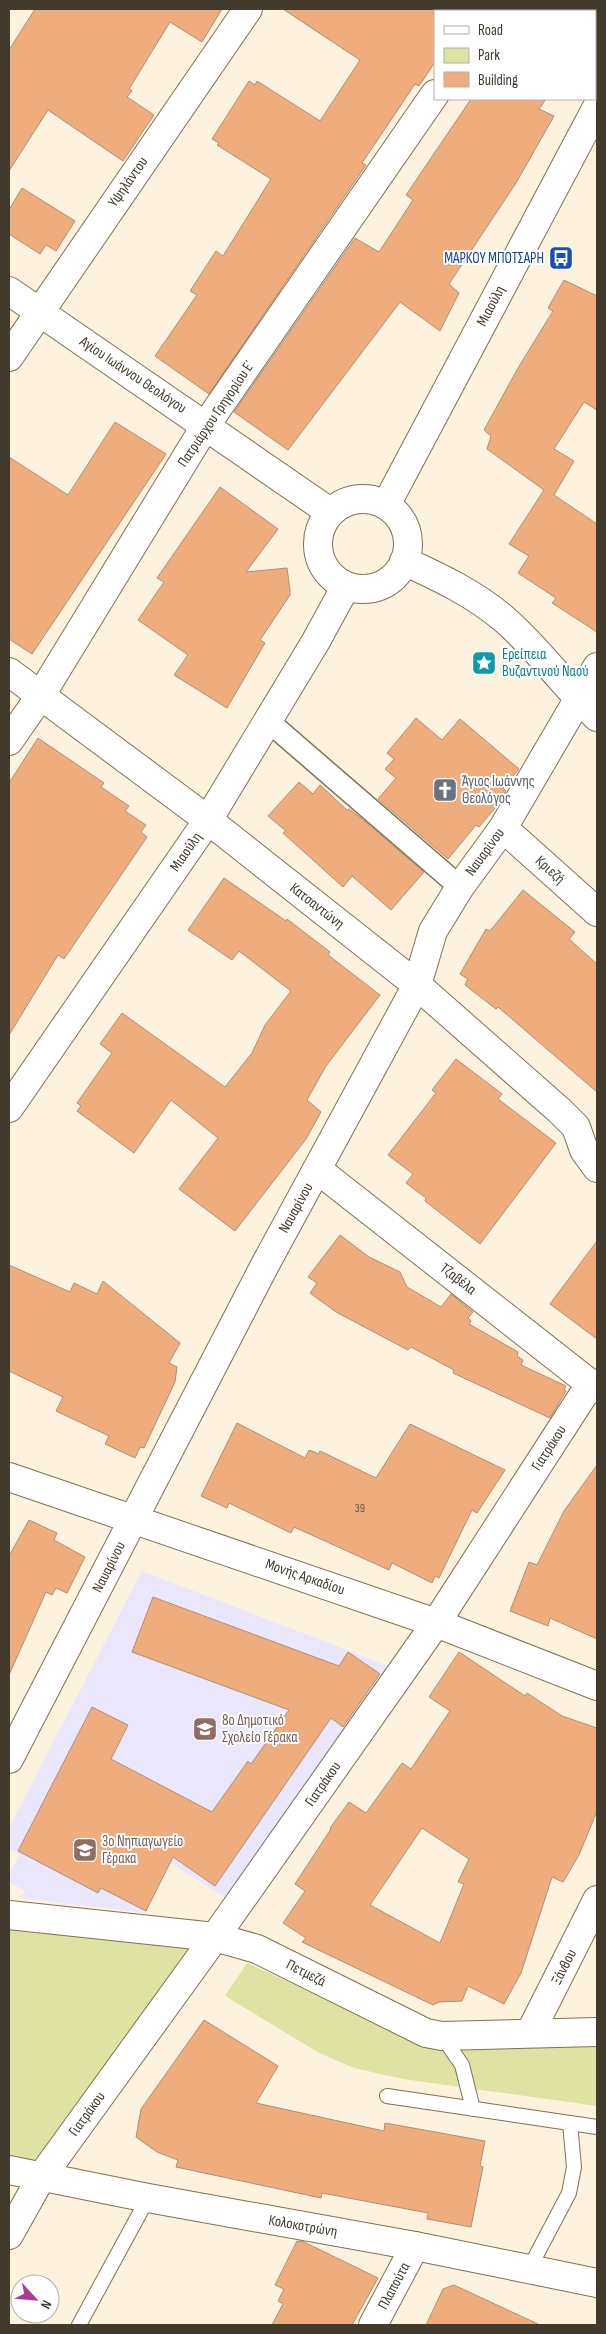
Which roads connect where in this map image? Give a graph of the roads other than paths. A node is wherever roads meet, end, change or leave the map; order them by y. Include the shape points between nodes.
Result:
1 (248, 9) edge
2 (434, 95) edge
3 (597, 107) edge
4 (9, 292) edge
5 (38, 311) junction
6 (9, 357) edge
7 (206, 425) junction
8 (386, 505) junction
9 (330, 512) junction
10 (404, 561) junction
11 (346, 586) junction
12 (597, 667) edge
13 (9, 672) edge
14 (41, 695) junction
15 (587, 708) edge
16 (268, 720) junction
17 (9, 741) edge
18 (208, 820) junction
19 (503, 828) junction
20 (460, 887) junction
21 (597, 912) edge
22 (417, 985) junction
23 (9, 1108) edge
24 (597, 1168) edge
25 (318, 1170) junction
26 (594, 1386) edge
27 (9, 1476) edge
28 (134, 1518) junction
29 (436, 1623) junction
30 (597, 1686) edge
31 (9, 1759) edge
32 (597, 1900) edge
33 (9, 1915) edge
34 (215, 1937) junction
35 (597, 2032) edge
36 (530, 2033) junction
37 (442, 2036) junction
38 (387, 2096) dead end
39 (473, 2109) junction
40 (570, 2123) junction
41 (597, 2127) edge
42 (9, 2170) edge
43 (42, 2176) junction
44 (148, 2198) junction
45 (9, 2235) edge
46 (415, 2246) junction
47 (529, 2269) junction
48 (597, 2283) edge
49 (79, 2325) edge
50 (373, 2325) edge

1 - 5 street, Υψηλάντου
2 - 7 street, Πατριάρχου Γρηγορίου Ε΄
3 - 8 street, Μιαούλη
4 - 5 street, Αγίου Ιωάννου Θεολόγου
5 - 6 street, Υψηλάντου
5 - 7 street, Αγίου Ιωάννου Θεολόγου
7 - 9 street, Αγίου Ιωάννου Θεολόγου
7 - 14 street, Πατριάρχου Γρηγορίου Ε΄
8 - 9 street via 363,499 348,501
8 - 10 street via 400,518 407,532 408,547
9 - 11 street via 319,532 318,548 330,576
10 - 11 street via 397,574 386,583 372,588
10 - 15 street via 465,592 504,619
11 - 16 street, Μιαούλη
12 - 15 street, Ναυαρίνου
13 - 14 street, Κατσαντώνη
14 - 17 street, Πατριάρχου Γρηγορίου Ε΄
14 - 18 street, Κατσαντώνη
15 - 19 street, Ναυαρίνου
16 - 18 street, Μιαούλη
16 - 20 street
18 - 22 street, Κατσαντώνη
18 - 23 street, Μιαούλη
19 - 20 street, Ναυαρίνου
19 - 21 street, Κριεζή
20 - 22 street, Ναυαρίνου via 434,931
22 - 24 street, Κατσαντώνη via 576,1127 584,1150
22 - 25 street, Ναυαρίνου
25 - 26 street, Τζαβέλα
25 - 28 street, Ναυαρίνου
26 - 29 street, Γιατράκου
27 - 28 street, Μονής Αρκαδίου
28 - 29 street, Μονής Αρκαδίου
28 - 31 street, Ναυαρίνου
29 - 30 street, Μονής Αρκαδίου
29 - 34 street, Γιατράκου
32 - 36 street, Ξάνθου
33 - 34 street, Πετμεζά
34 - 37 street, Πετμεζά via 257,1949 426,2033
34 - 43 street, Γιατράκου
35 - 36 street, Πετμεζά
36 - 37 street, Πετμεζά
37 - 39 lane via 462,2065
38 - 39 lane
39 - 40 lane
40 - 41 lane
40 - 47 lane via 574,2167 569,2194
42 - 43 street, Κολοκοτρώνη
43 - 44 street, Κολοκοτρώνη
43 - 45 street, Γιατράκου
44 - 46 street, Κολοκοτρώνη
44 - 49 lane
46 - 47 street, Κολοκοτρώνη
46 - 50 street, Πλαπούτα
47 - 48 street, Κολοκοτρώνη

